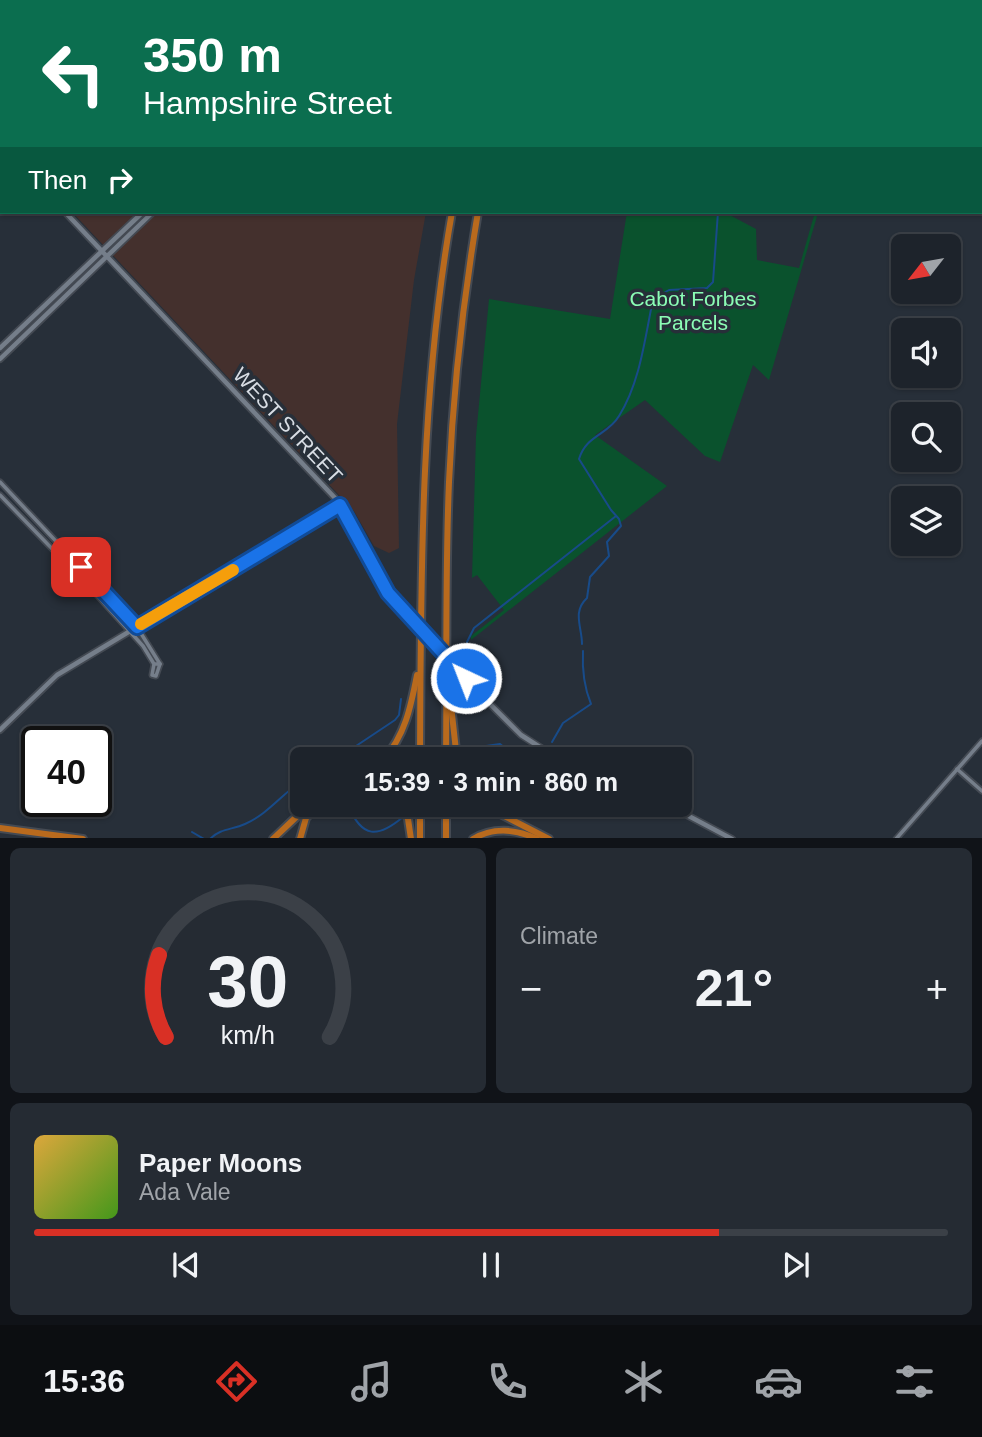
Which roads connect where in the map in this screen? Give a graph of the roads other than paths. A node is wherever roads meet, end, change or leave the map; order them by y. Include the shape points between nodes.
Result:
1 (67, 214) edge
2 (141, 214) edge
3 (151, 214) edge
4 (452, 214) edge
5 (478, 214) edge
6 (104, 253) junction
7 (0, 348) edge
8 (0, 359) edge
9 (0, 482) edge
10 (0, 495) edge
11 (340, 505) junction
12 (137, 627) junction
13 (130, 631) junction
14 (421, 659) junction
15 (447, 663) junction
16 (154, 664) junction
17 (160, 664) junction
18 (0, 730) edge
19 (982, 741) edge
20 (393, 747) edge
21 (420, 747) edge
22 (446, 747) edge
23 (456, 747) edge
24 (540, 747) edge
25 (957, 769) junction
26 (982, 791) edge
27 (296, 817) edge
28 (307, 817) edge
29 (407, 817) edge
30 (420, 817) edge
31 (446, 817) edge
32 (507, 817) edge
33 (692, 817) edge
34 (0, 828) edge
35 (83, 838) edge
36 (273, 838) edge
37 (300, 838) edge
38 (411, 838) edge
39 (420, 838) edge
40 (446, 838) edge
41 (473, 838) edge
42 (537, 838) edge
43 (549, 838) edge
44 (733, 838) edge
45 (897, 838) edge

1 - 6 street, WEST STREET
2 - 6 street
3 - 6 street
4 - 14 highway via 427,409
5 - 15 highway via 453,407
6 - 7 street
6 - 8 street
6 - 11 street, WEST STREET
9 - 12 street
10 - 13 street
11 - 12 street
11 - 24 street, WEST STREET, bridge via 400,609 521,735
12 - 13 street
12 - 17 street
13 - 16 street
13 - 18 street via 57,675
14 - 20 highway via 405,724
14 - 21 highway
15 - 22 highway
15 - 23 highway
16 - 17 street
16 - 17 street via 152,675 156,676
19 - 25 street
25 - 26 street
25 - 45 street
27 - 36 highway
28 - 37 highway
29 - 38 highway
30 - 39 highway
31 - 40 highway
32 - 43 highway
33 - 44 street
34 - 35 highway
41 - 42 highway via 502,831

